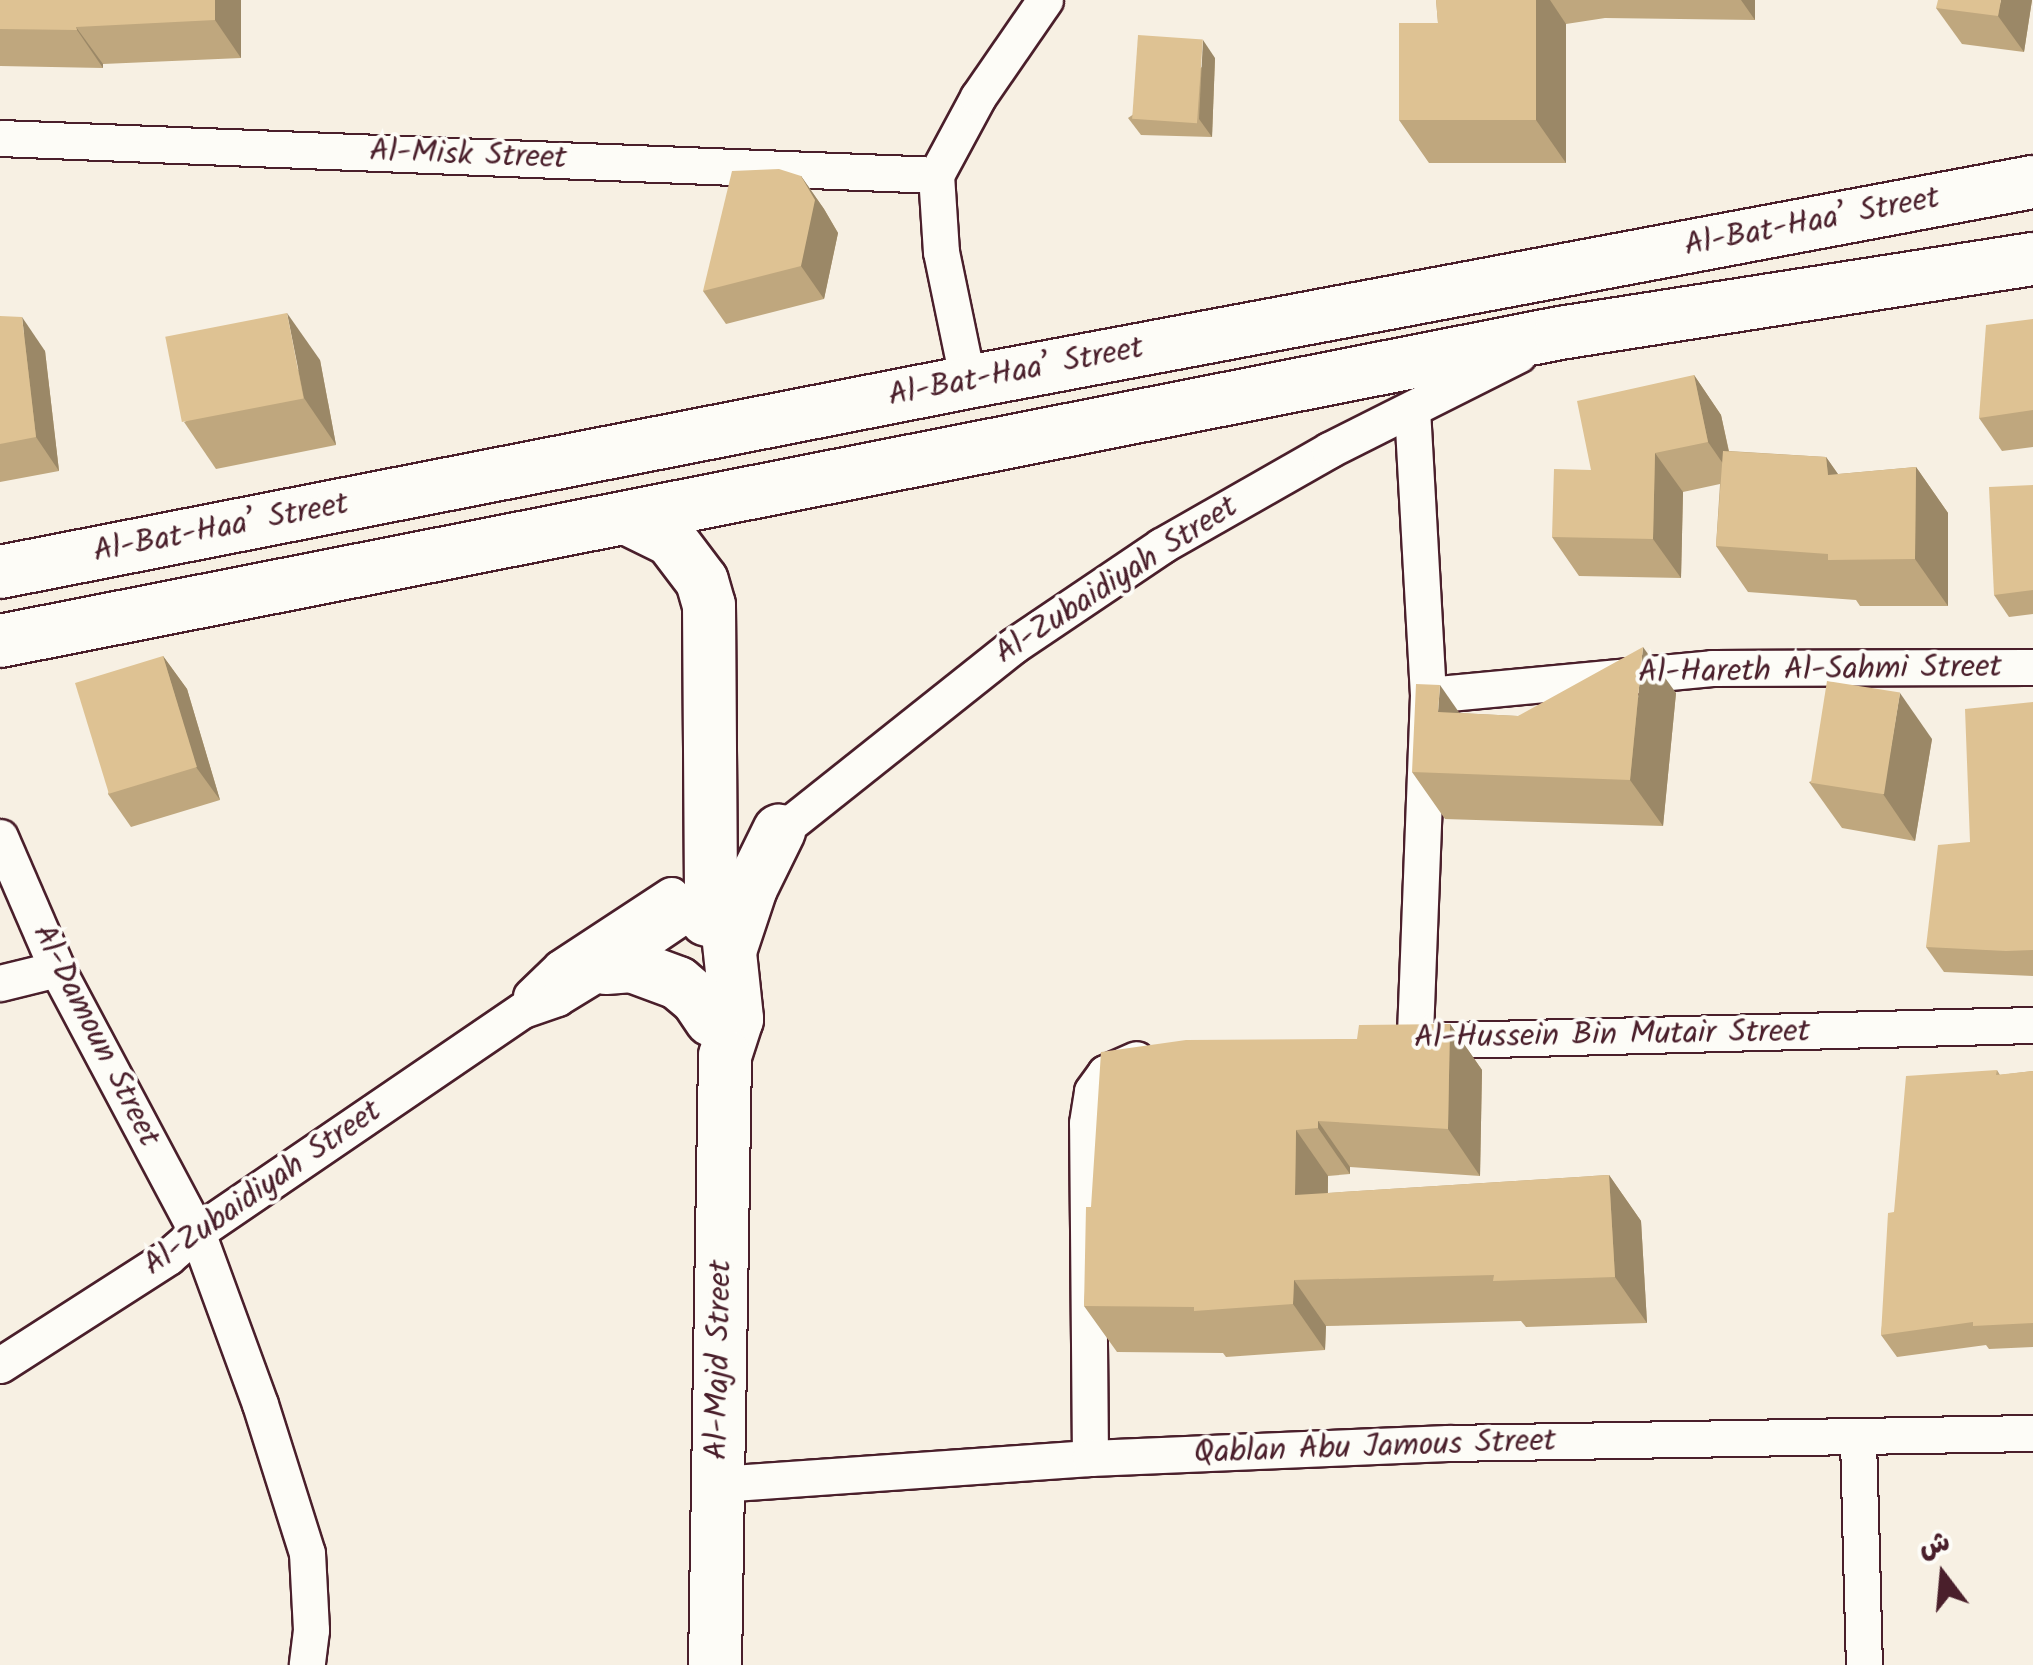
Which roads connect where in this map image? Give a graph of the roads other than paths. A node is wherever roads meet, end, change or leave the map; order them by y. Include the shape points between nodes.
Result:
1 (1045, 0) edge
2 (0, 138) edge
3 (936, 174) junction
4 (2033, 182) edge
5 (2033, 259) edge
6 (1560, 333) junction
7 (968, 382) junction
8 (1412, 409) junction
9 (626, 518) junction
10 (0, 572) edge
11 (0, 642) edge
12 (2033, 667) edge
13 (1428, 695) junction
14 (779, 831) junction
15 (0, 837) edge
16 (711, 886) junction
17 (730, 949) junction
18 (606, 968) junction
19 (57, 969) junction
20 (0, 983) edge
21 (523, 1010) junction
22 (2033, 1025) edge
23 (718, 1038) junction
24 (1415, 1041) junction
25 (1376, 1043) edge
26 (1177, 1054) edge
27 (196, 1232) junction
28 (0, 1365) edge
29 (2033, 1433) edge
30 (1858, 1439) junction
31 (1090, 1458) junction
32 (718, 1484) junction
33 (307, 1665) edge
34 (715, 1665) edge
35 (1864, 1665) edge

1 - 3 street via 978,96
2 - 3 street, Al-Misk Street
3 - 7 street via 941,252
4 - 7 street, Al-Bat-Haa’ Street
5 - 6 street, Al-Bat-Haa’ Street
6 - 8 street, Al-Zubaidiyah Street
6 - 9 street, Al-Bat-Haa’ Street
7 - 10 street, Al-Bat-Haa’ Street
8 - 13 street
8 - 14 street, Al-Zubaidiyah Street via 1161,546 1014,646
9 - 11 street, Al-Bat-Haa’ Street
9 - 16 street, Al-Majd Street via 671,540 702,581 708,606
12 - 13 street, Al-Hareth Al-Sahmi Street via 1712,668
13 - 24 street
14 - 16 street, Al-Zubaidiyah Street
14 - 17 street
15 - 19 street, Al-Damoun Street
16 - 17 street, Al-Majd Street via 722,897
16 - 18 street, Al-Zubaidiyah Street via 684,915
16 - 21 street, Al-Zubaidiyah Street via 682,888 560,968
16 - 23 street, Al-Majd Street via 706,910
17 - 23 street, Al-Majd Street via 737,1019
18 - 21 street, Al-Zubaidiyah Street
18 - 23 street via 632,966 678,983 697,999
19 - 20 street
19 - 27 street, Al-Damoun Street
21 - 27 street, Al-Zubaidiyah Street
22 - 24 street, Al-Hussein Bin Mutair Street
23 - 32 street, Al-Majd Street
24 - 25 street, Al-Hussein Bin Mutair Street
26 - 31 street via 1126,1061 1092,1091
27 - 28 street, Al-Zubaidiyah Street
27 - 33 street, Al-Damoun Street via 306,1554
29 - 30 street, Qablan Abu Jamous Street
30 - 31 street, Qablan Abu Jamous Street via 1448,1444
30 - 35 street
31 - 32 street, Qablan Abu Jamous Street
32 - 34 street, Al-Majd Street

